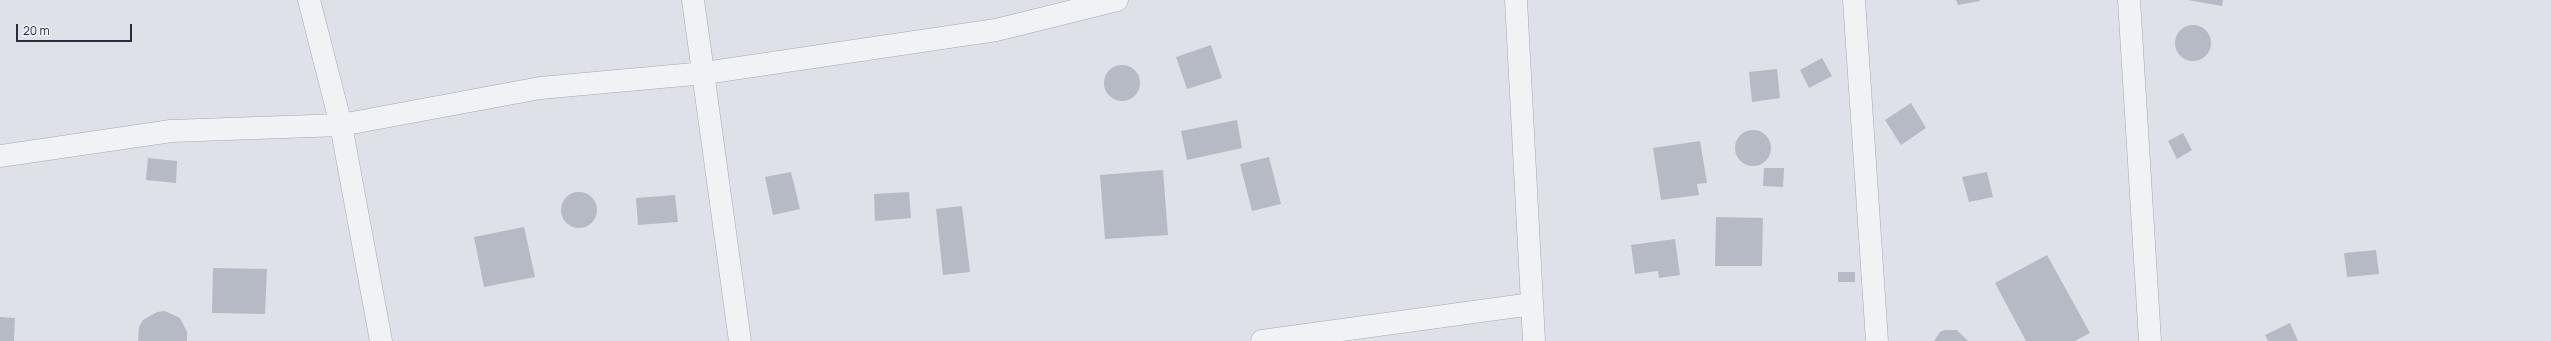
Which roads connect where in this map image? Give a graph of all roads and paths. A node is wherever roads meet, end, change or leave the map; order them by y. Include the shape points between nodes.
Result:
1 (309, 0) edge
2 (693, 0) edge
3 (1117, 0) edge
4 (1516, 0) edge
5 (1854, 0) edge
6 (2129, 0) edge
7 (705, 73) junction
8 (341, 125) junction
9 (0, 156) edge
10 (1532, 304) junction
11 (381, 341) edge
12 (740, 341) edge
13 (1262, 341) edge
14 (1534, 341) edge
15 (1877, 341) edge
16 (2150, 341) edge

1 - 8 street
2 - 7 street
3 - 7 street via 996,30
4 - 10 street
5 - 15 street
6 - 16 street
7 - 8 street via 540,88
7 - 12 street
8 - 9 street via 172,131
8 - 11 street
10 - 13 street
10 - 14 street

